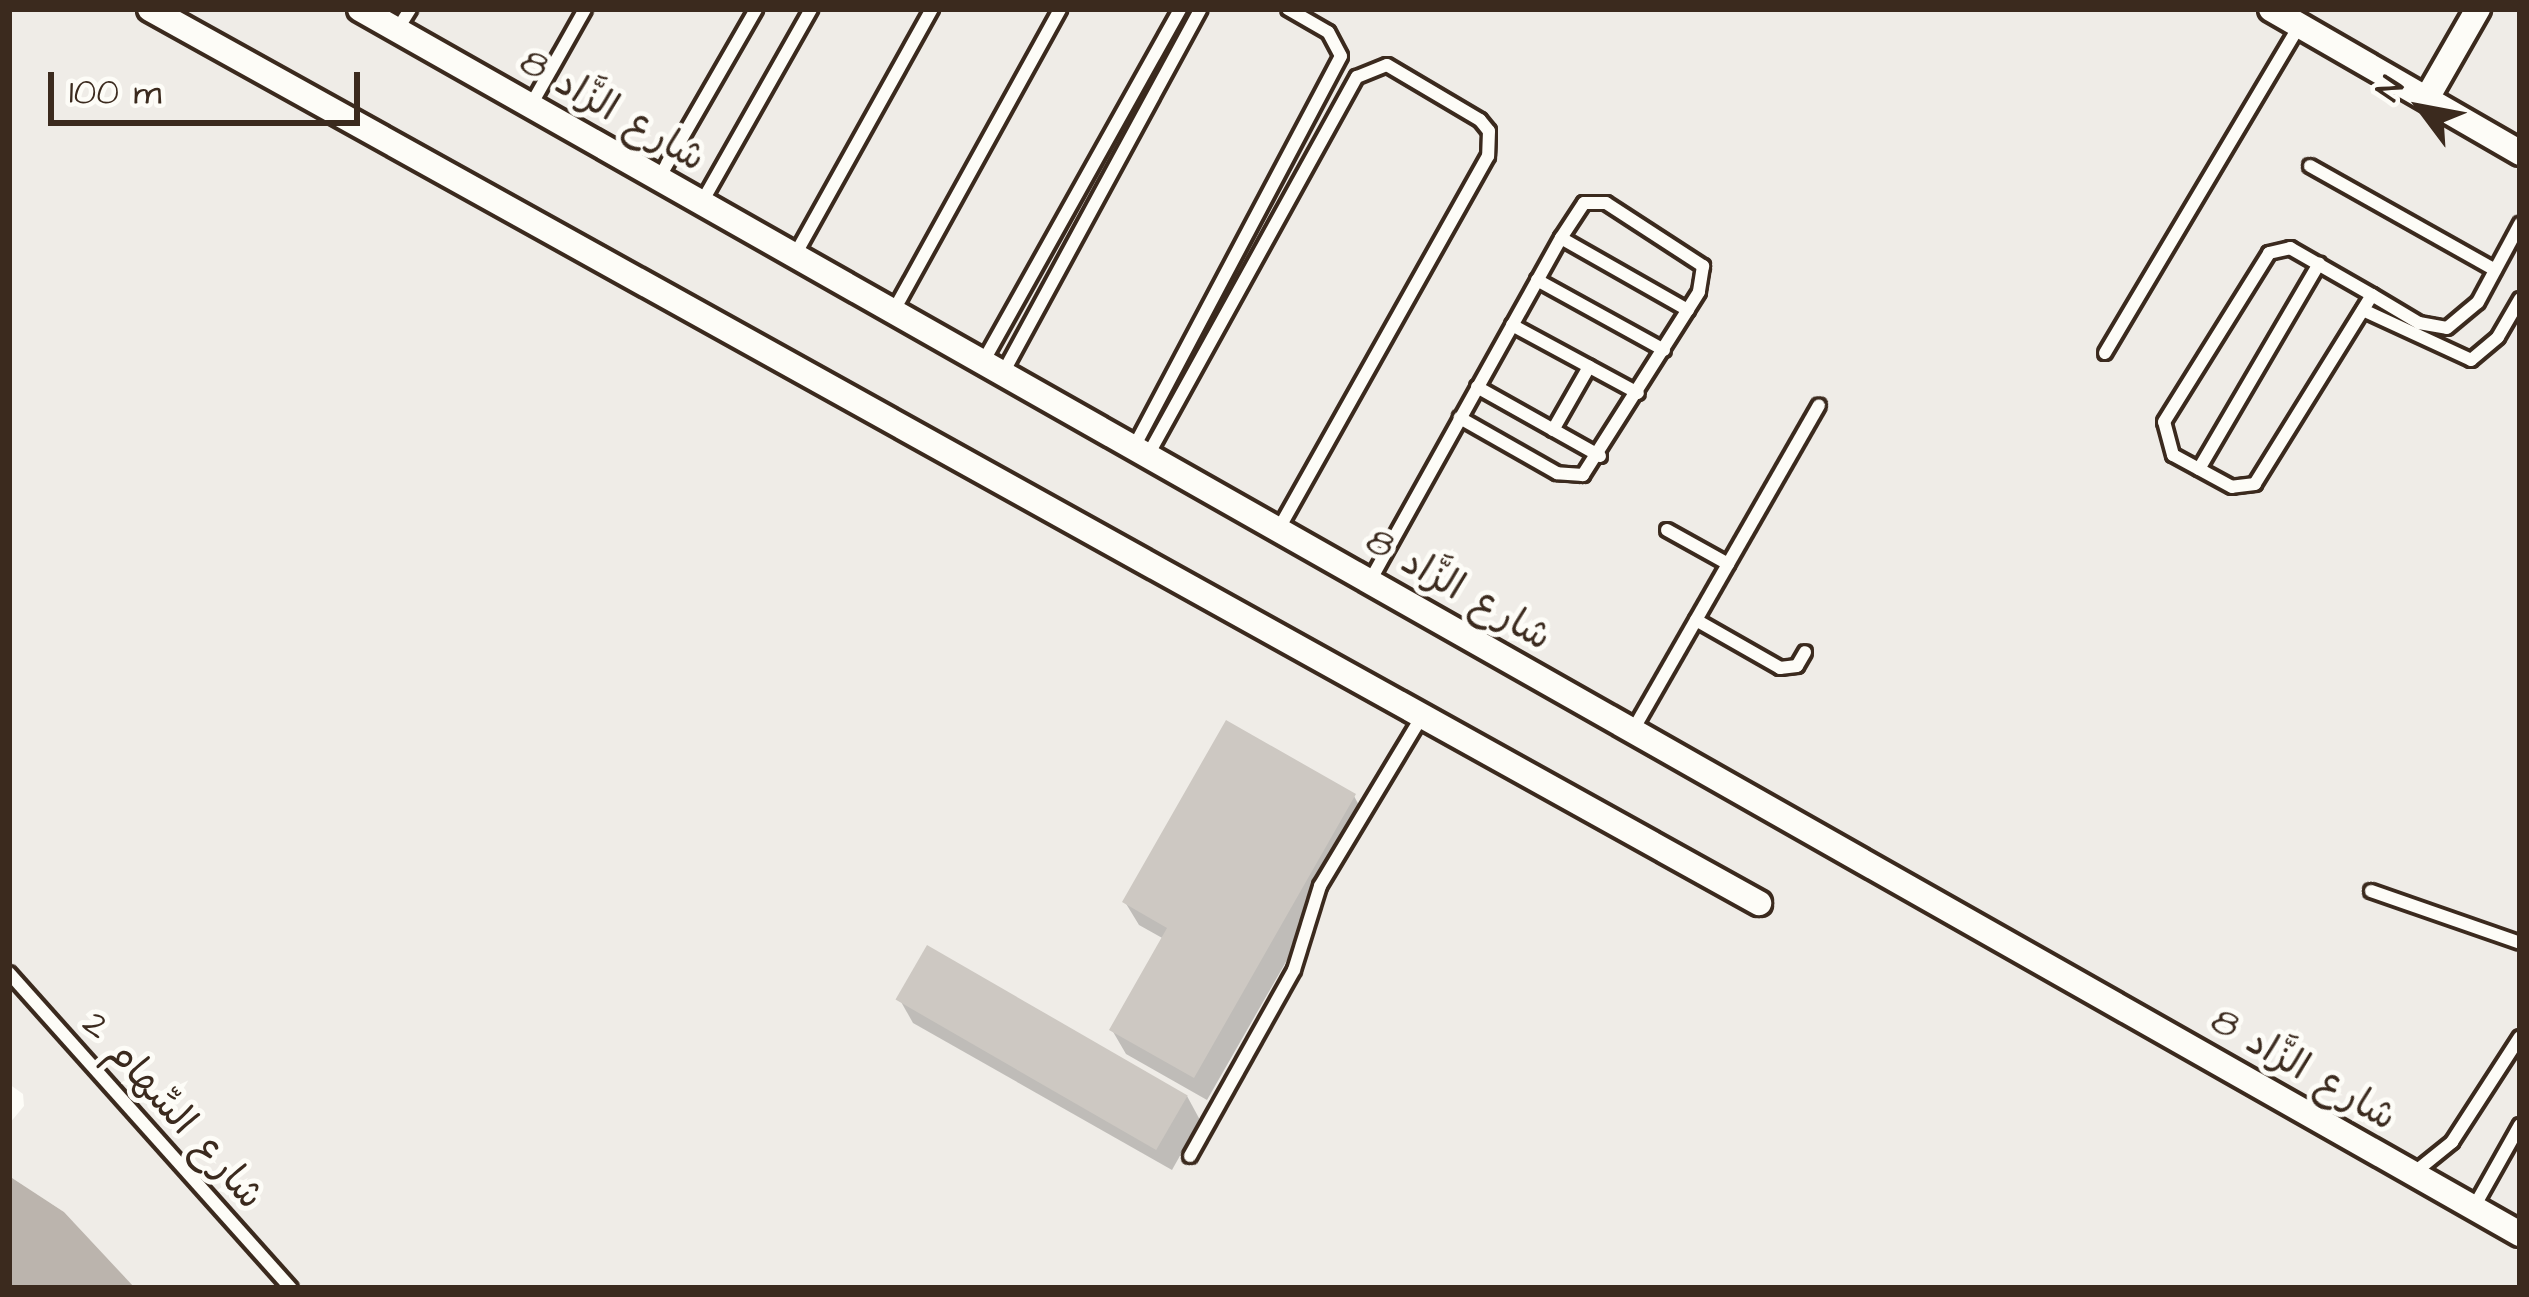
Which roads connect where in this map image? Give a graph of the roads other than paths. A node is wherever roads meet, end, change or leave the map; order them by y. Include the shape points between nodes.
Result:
1 (150, 9) edge
2 (360, 9) edge
3 (585, 9) edge
4 (757, 9) edge
5 (811, 9) edge
6 (932, 9) edge
7 (1060, 9) edge
8 (1180, 9) edge
9 (1201, 9) edge
10 (1288, 9) edge
11 (2271, 9) edge
12 (2478, 9) edge
13 (403, 20) edge
14 (2299, 25) junction
15 (2427, 98) junction
16 (531, 106) junction
17 (2520, 153) edge
18 (2310, 166) dead end
19 (658, 179) junction
20 (701, 203) junction
21 (2520, 224) edge
22 (1561, 238) junction
23 (795, 256) junction
24 (2319, 264) junction
25 (2495, 270) junction
26 (1537, 280) junction
27 (2372, 295) junction
28 (2520, 299) edge
29 (1688, 310) junction
30 (2363, 310) junction
31 (893, 311) junction
32 (1512, 325) junction
33 (1664, 350) junction
34 (2105, 353) dead end
35 (993, 367) junction
36 (1589, 367) junction
37 (1478, 387) junction
38 (1638, 393) junction
39 (1819, 406) dead end
40 (1460, 418) junction
41 (1552, 430) junction
42 (1141, 451) junction
43 (1600, 456) junction
44 (2199, 469) junction
45 (1279, 530) junction
46 (1667, 530) dead end
47 (1728, 564) junction
48 (1370, 581) junction
49 (1696, 620) junction
50 (1805, 652) dead end
51 (1423, 715) junction
52 (1633, 731) junction
53 (2371, 891) dead end
54 (1759, 903) dead end
55 (2520, 944) edge
56 (9, 973) edge
57 (2520, 1037) edge
58 (2520, 1125) edge
59 (1190, 1156) dead end
60 (2413, 1173) junction
61 (2474, 1208) junction
62 (2520, 1234) edge
63 (291, 1288) edge

1 - 51 street
2 - 13 street, شارع الزَّاد 8
3 - 16 lane
4 - 19 lane
5 - 20 lane
6 - 23 lane
7 - 31 lane
8 - 35 lane
9 - 35 lane
10 - 42 lane via 1328,32 1341,56
11 - 14 street
12 - 15 street
13 - 16 street, شارع الزَّاد 8
14 - 15 street
14 - 34 lane
15 - 17 street
16 - 19 street, شارع الزَّاد 8
18 - 25 lane
19 - 20 street, شارع الزَّاد 8
20 - 23 street, شارع الزَّاد 8
21 - 25 lane
22 - 26 lane
22 - 29 lane
22 - 29 lane via 1584,202 1606,203 1703,266
23 - 31 street, شارع الزَّاد 8
24 - 27 lane
24 - 44 lane
24 - 44 lane via 2290,248 2261,260 2164,422 2173,454
25 - 27 lane via 2478,302 2447,328 2420,323
26 - 32 lane
26 - 33 lane
27 - 30 lane
28 - 30 lane via 2484,353 2470,359
29 - 33 lane
30 - 44 lane via 2266,474 2244,488
31 - 35 street, شارع الزَّاد 8
32 - 36 lane
32 - 37 lane
33 - 38 lane
35 - 42 street, شارع الزَّاد 8
36 - 38 lane
36 - 41 lane
37 - 40 lane
37 - 41 lane
38 - 43 lane
39 - 47 lane
40 - 43 lane via 1568,477
40 - 48 lane
41 - 43 lane
42 - 45 street, شارع الزَّاد 8
42 - 45 lane via 1357,77 1387,65 1480,120 1488,156
45 - 48 street, شارع الزَّاد 8
46 - 47 lane
47 - 49 lane
48 - 52 street, شارع الزَّاد 8
49 - 50 lane via 1780,668 1797,666
49 - 52 lane
51 - 54 street
51 - 59 lane via 1319,886 1294,970
52 - 60 street, شارع الزَّاد 8
53 - 55 lane
56 - 63 lane, شارع السِّهام 2
57 - 60 lane via 2452,1142
58 - 61 lane
60 - 61 street, شارع الزَّاد 8
61 - 62 street, شارع الزَّاد 8

